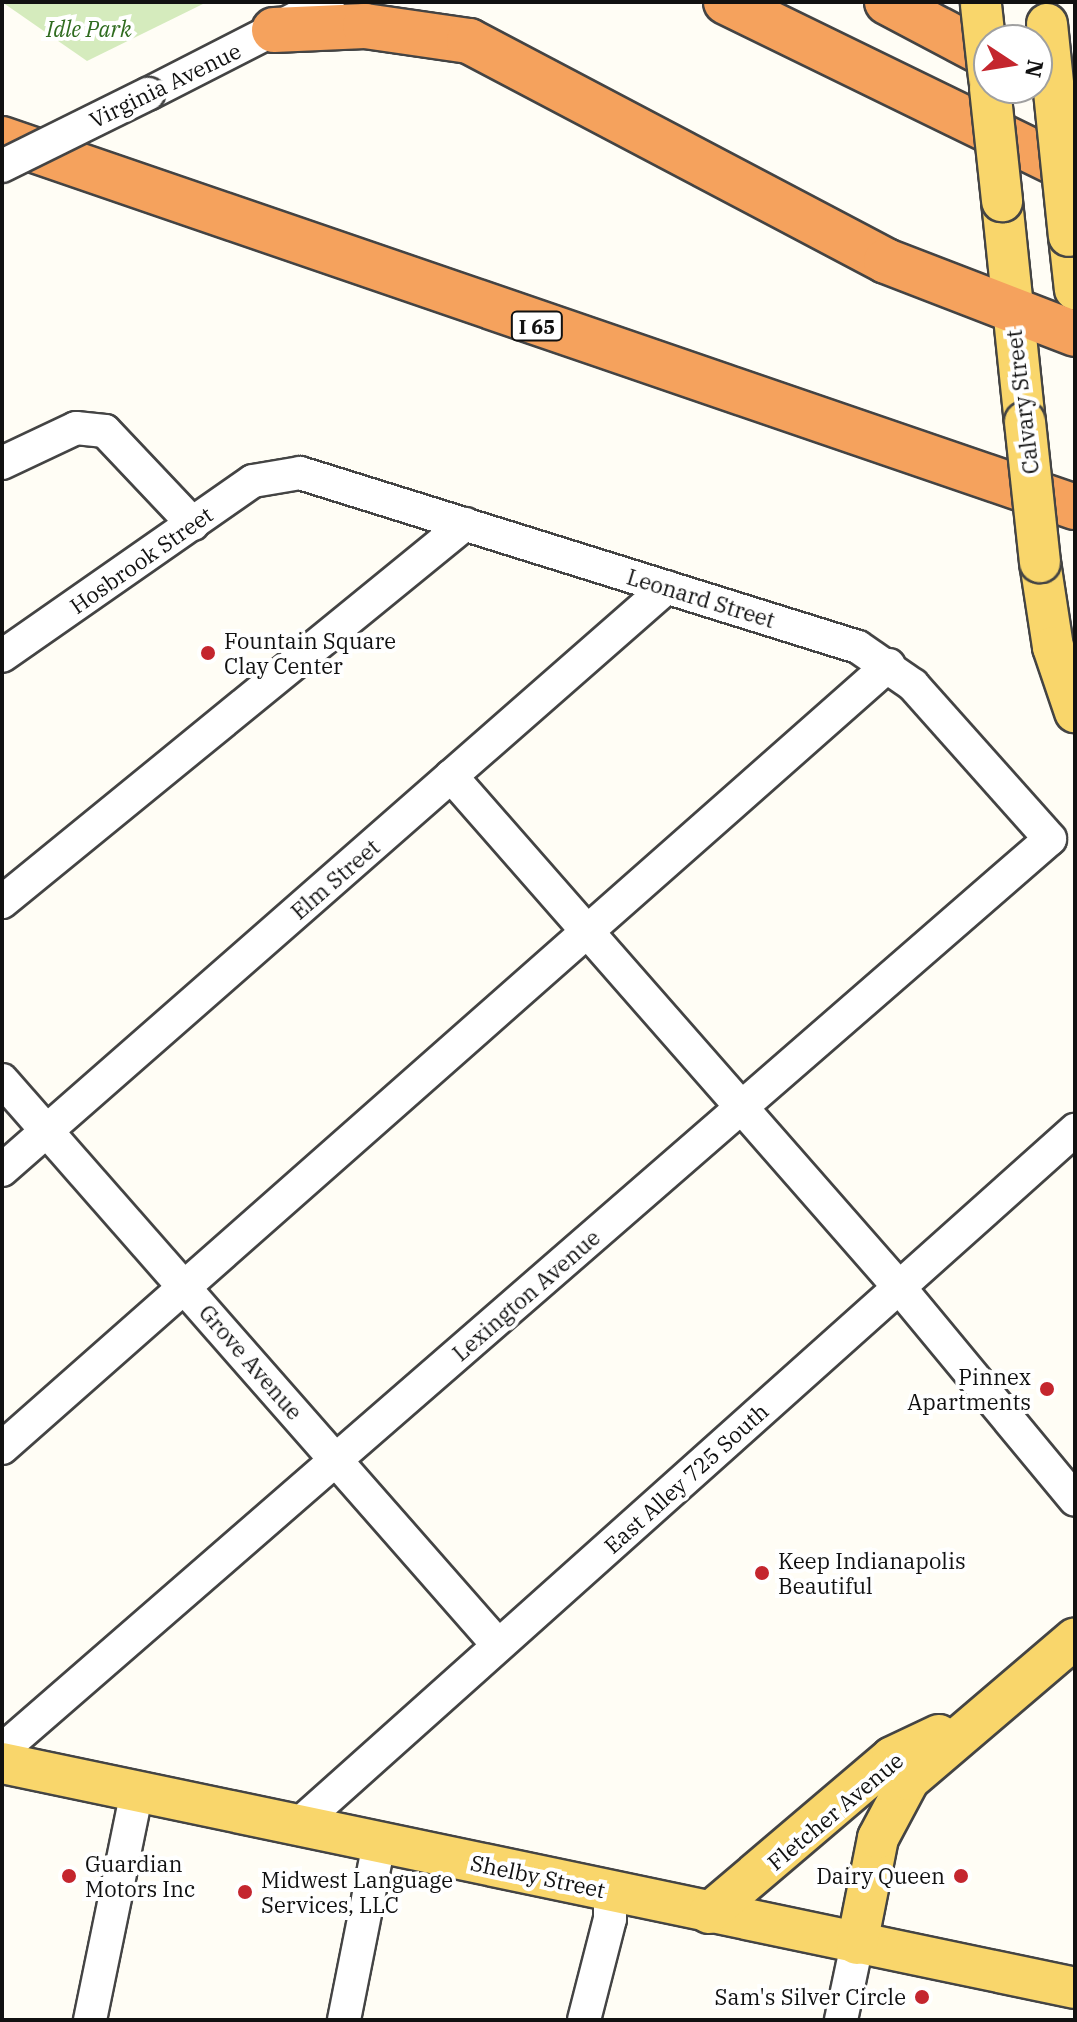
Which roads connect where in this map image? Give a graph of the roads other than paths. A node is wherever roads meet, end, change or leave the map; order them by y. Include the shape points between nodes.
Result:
1 (328, 2) edge
2 (726, 2) edge
3 (887, 2) edge
4 (981, 4) edge
5 (1046, 13) edge
6 (983, 24) edge
7 (274, 30) junction
8 (973, 48) edge
9 (1053, 88) edge
10 (1075, 99) edge
11 (992, 104) edge
12 (2, 139) edge
13 (2, 166) edge
14 (1075, 172) edge
15 (1075, 290) edge
16 (1011, 311) junction
17 (1075, 334) edge
18 (2, 463) edge
19 (283, 472) joint
20 (1075, 507) edge
21 (193, 524) junction
22 (465, 524) junction
23 (667, 587) junction
24 (2, 656) edge
25 (889, 665) junction
26 (1075, 712) edge
27 (451, 776) junction
28 (1050, 839) joint
29 (2, 902) edge
30 (587, 931) junction
31 (2, 1080) edge
32 (742, 1107) junction
33 (48, 1130) junction
34 (1075, 1130) edge
35 (2, 1170) edge
36 (183, 1285) junction
37 (899, 1287) junction
38 (2, 1448) edge
39 (336, 1460) junction
40 (1075, 1500) edge
41 (1075, 1638) edge
42 (498, 1645) junction
43 (970, 1726) junction
44 (2, 1750) edge
45 (2, 1763) edge
46 (137, 1791) junction
47 (297, 1826) junction
48 (379, 1843) junction
49 (610, 1891) junction
50 (709, 1913) junction
51 (857, 1944) junction
52 (1075, 1988) edge
53 (90, 2020) edge
54 (344, 2020) edge
55 (584, 2020) edge
56 (841, 2020) edge

1 - 7 street, Virginia Avenue
2 - 14 highway
3 - 8 highway
4 - 6 main road, bridge
5 - 15 main road, bridge
7 - 13 street, Virginia Avenue, bridge
7 - 16 highway via 365,26 469,41 886,261
9 - 10 highway
11 - 16 main road, Calvary Street, bridge
12 - 20 highway, I 65
16 - 17 highway
16 - 26 main road, Calvary Street, bridge via 1053,647
18 - 21 street via 76,428 105,431
19 - 21 street, Hosbrook Street via 263,475
19 - 22 street, Leonard Street
21 - 24 street, Hosbrook Street
22 - 23 street, Leonard Street
22 - 29 street
23 - 25 street, Leonard Street via 858,647
23 - 27 street, Elm Street
25 - 28 street, Leonard Street
25 - 30 street
27 - 30 street
27 - 33 street, Elm Street
28 - 32 street, Lexington Avenue
30 - 32 street
30 - 36 street
31 - 33 street, Grove Avenue
32 - 37 street
32 - 39 street, Lexington Avenue
33 - 35 street, Elm Street
33 - 36 street, Grove Avenue
34 - 37 street, East Alley 725 South
36 - 38 street
36 - 39 street, Grove Avenue
37 - 40 street
37 - 42 street, East Alley 725 South
39 - 42 street, Grove Avenue
39 - 44 street, Lexington Avenue
41 - 43 main road, Fletcher Avenue
42 - 47 street, East Alley 725 South
43 - 50 main road, Fletcher Avenue via 892,1757
43 - 51 main road, Fletcher Avenue via 909,1780 889,1810
45 - 46 main road, Shelby Street
46 - 47 main road, Shelby Street
46 - 53 street
47 - 48 main road, Shelby Street
48 - 49 main road, Shelby Street
48 - 54 street
49 - 50 main road, Shelby Street
49 - 55 street via 610,1919
50 - 51 main road, Shelby Street
51 - 52 main road, Shelby Street
51 - 56 street, Fletcher Avenue

